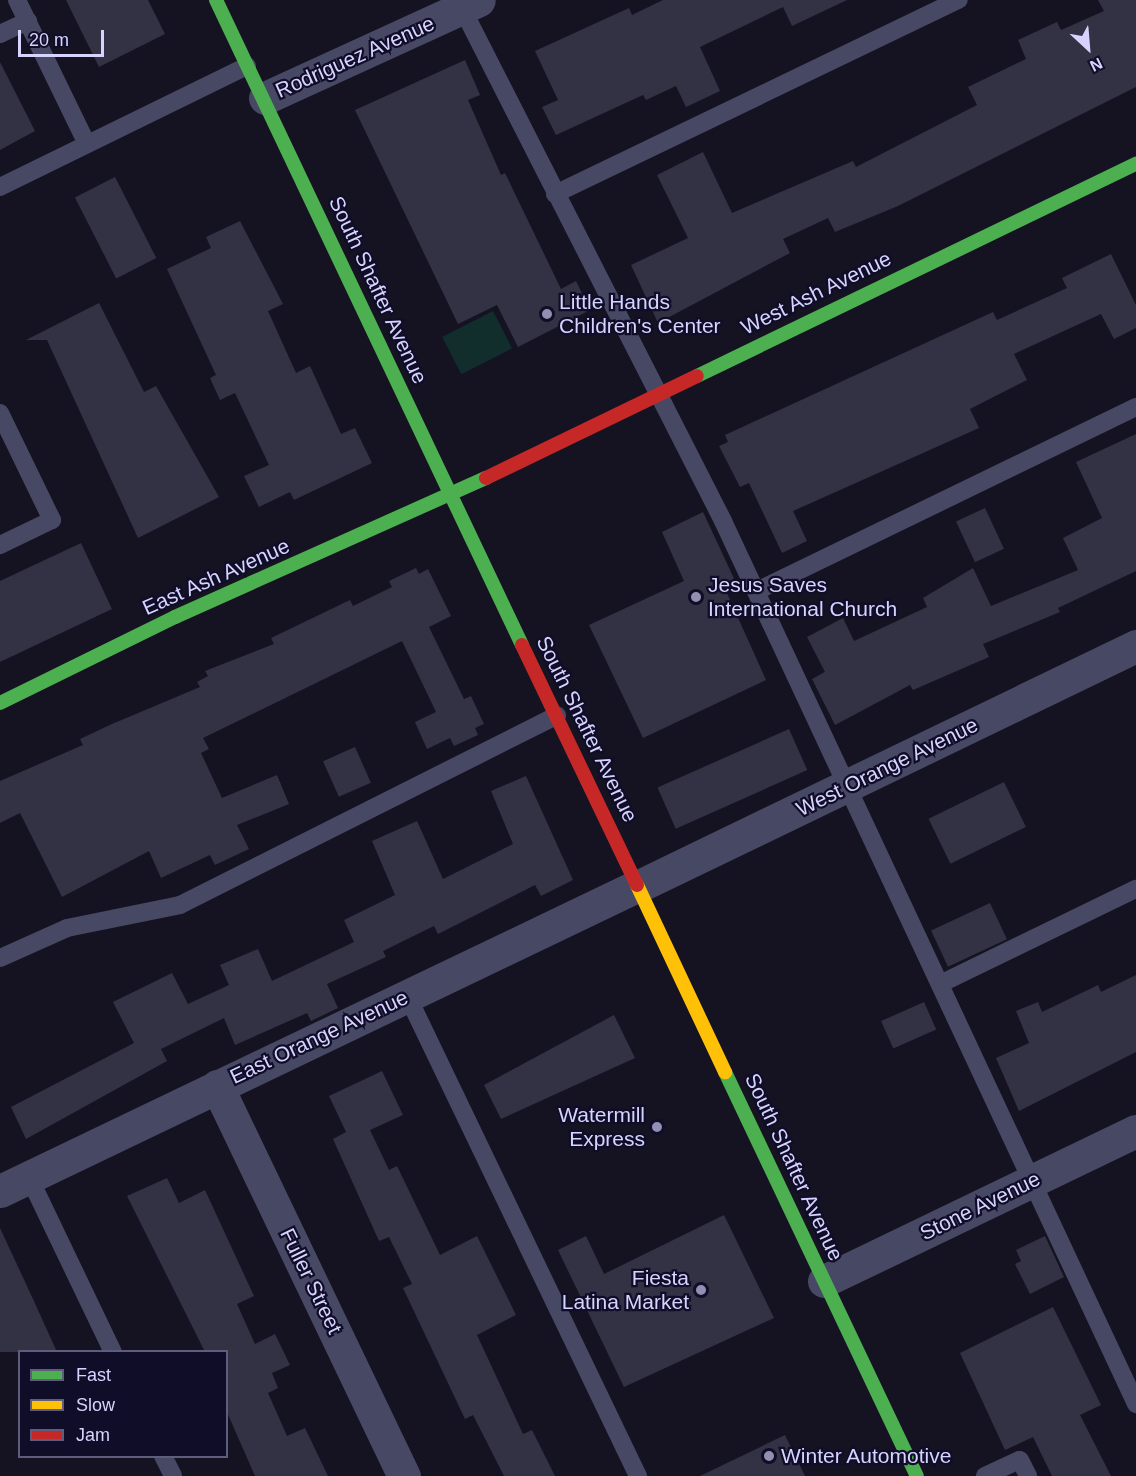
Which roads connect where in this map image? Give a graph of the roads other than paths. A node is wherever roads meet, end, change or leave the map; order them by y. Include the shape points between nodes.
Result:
1 (18, 0) edge
2 (216, 0) edge
3 (959, 0) edge
4 (470, 4) edge
5 (28, 21) junction
6 (0, 34) edge
7 (247, 66) junction
8 (265, 98) junction
9 (87, 144) junction
10 (1136, 164) edge
11 (0, 187) edge
12 (555, 194) junction
13 (656, 394) junction
14 (1136, 407) edge
15 (0, 413) edge
16 (451, 495) junction
17 (0, 545) edge
18 (757, 591) junction
19 (1136, 646) edge
20 (0, 703) edge
21 (557, 715) junction
22 (849, 785) junction
23 (638, 886) junction
24 (1136, 889) edge
25 (0, 958) edge
26 (942, 983) junction
27 (407, 995) junction
28 (217, 1086) junction
29 (1136, 1131) edge
30 (29, 1177) junction
31 (1029, 1183) junction
32 (0, 1191) edge
33 (825, 1281) junction
34 (112, 1350) edge
35 (1130, 1377) edge
36 (1136, 1404) edge
37 (164, 1458) edge
38 (173, 1476) edge
39 (404, 1476) edge
40 (638, 1476) edge
41 (917, 1476) edge
42 (986, 1476) edge
43 (1028, 1476) edge

1 - 5 lane
2 - 7 main road, South Shafter Avenue
3 - 12 lane
4 - 8 street, Rodriguez Avenue
4 - 12 lane
5 - 6 lane
5 - 9 lane
7 - 8 main road, South Shafter Avenue
7 - 9 lane
8 - 16 main road, South Shafter Avenue
9 - 11 lane
10 - 13 main road, West Ash Avenue
12 - 13 lane
13 - 16 main road, West Ash Avenue
13 - 18 lane
14 - 18 lane
15 - 17 lane via 52,520
16 - 20 main road, East Ash Avenue via 175,617
16 - 21 main road, South Shafter Avenue
18 - 22 lane
19 - 22 street, West Orange Avenue
21 - 23 main road, South Shafter Avenue
21 - 25 lane via 180,905 67,928
22 - 23 street, West Orange Avenue
22 - 26 lane
23 - 27 street, East Orange Avenue
23 - 33 main road, South Shafter Avenue
24 - 26 lane
26 - 31 lane
27 - 28 street, East Orange Avenue
27 - 40 lane
28 - 30 street, East Orange Avenue
28 - 39 street, Fuller Street
29 - 31 street, Stone Avenue
30 - 32 street, East Orange Avenue
30 - 34 lane
31 - 33 street, Stone Avenue
31 - 35 lane
33 - 41 main road, South Shafter Avenue
35 - 36 lane
37 - 38 lane
42 - 43 lane via 1020,1460

